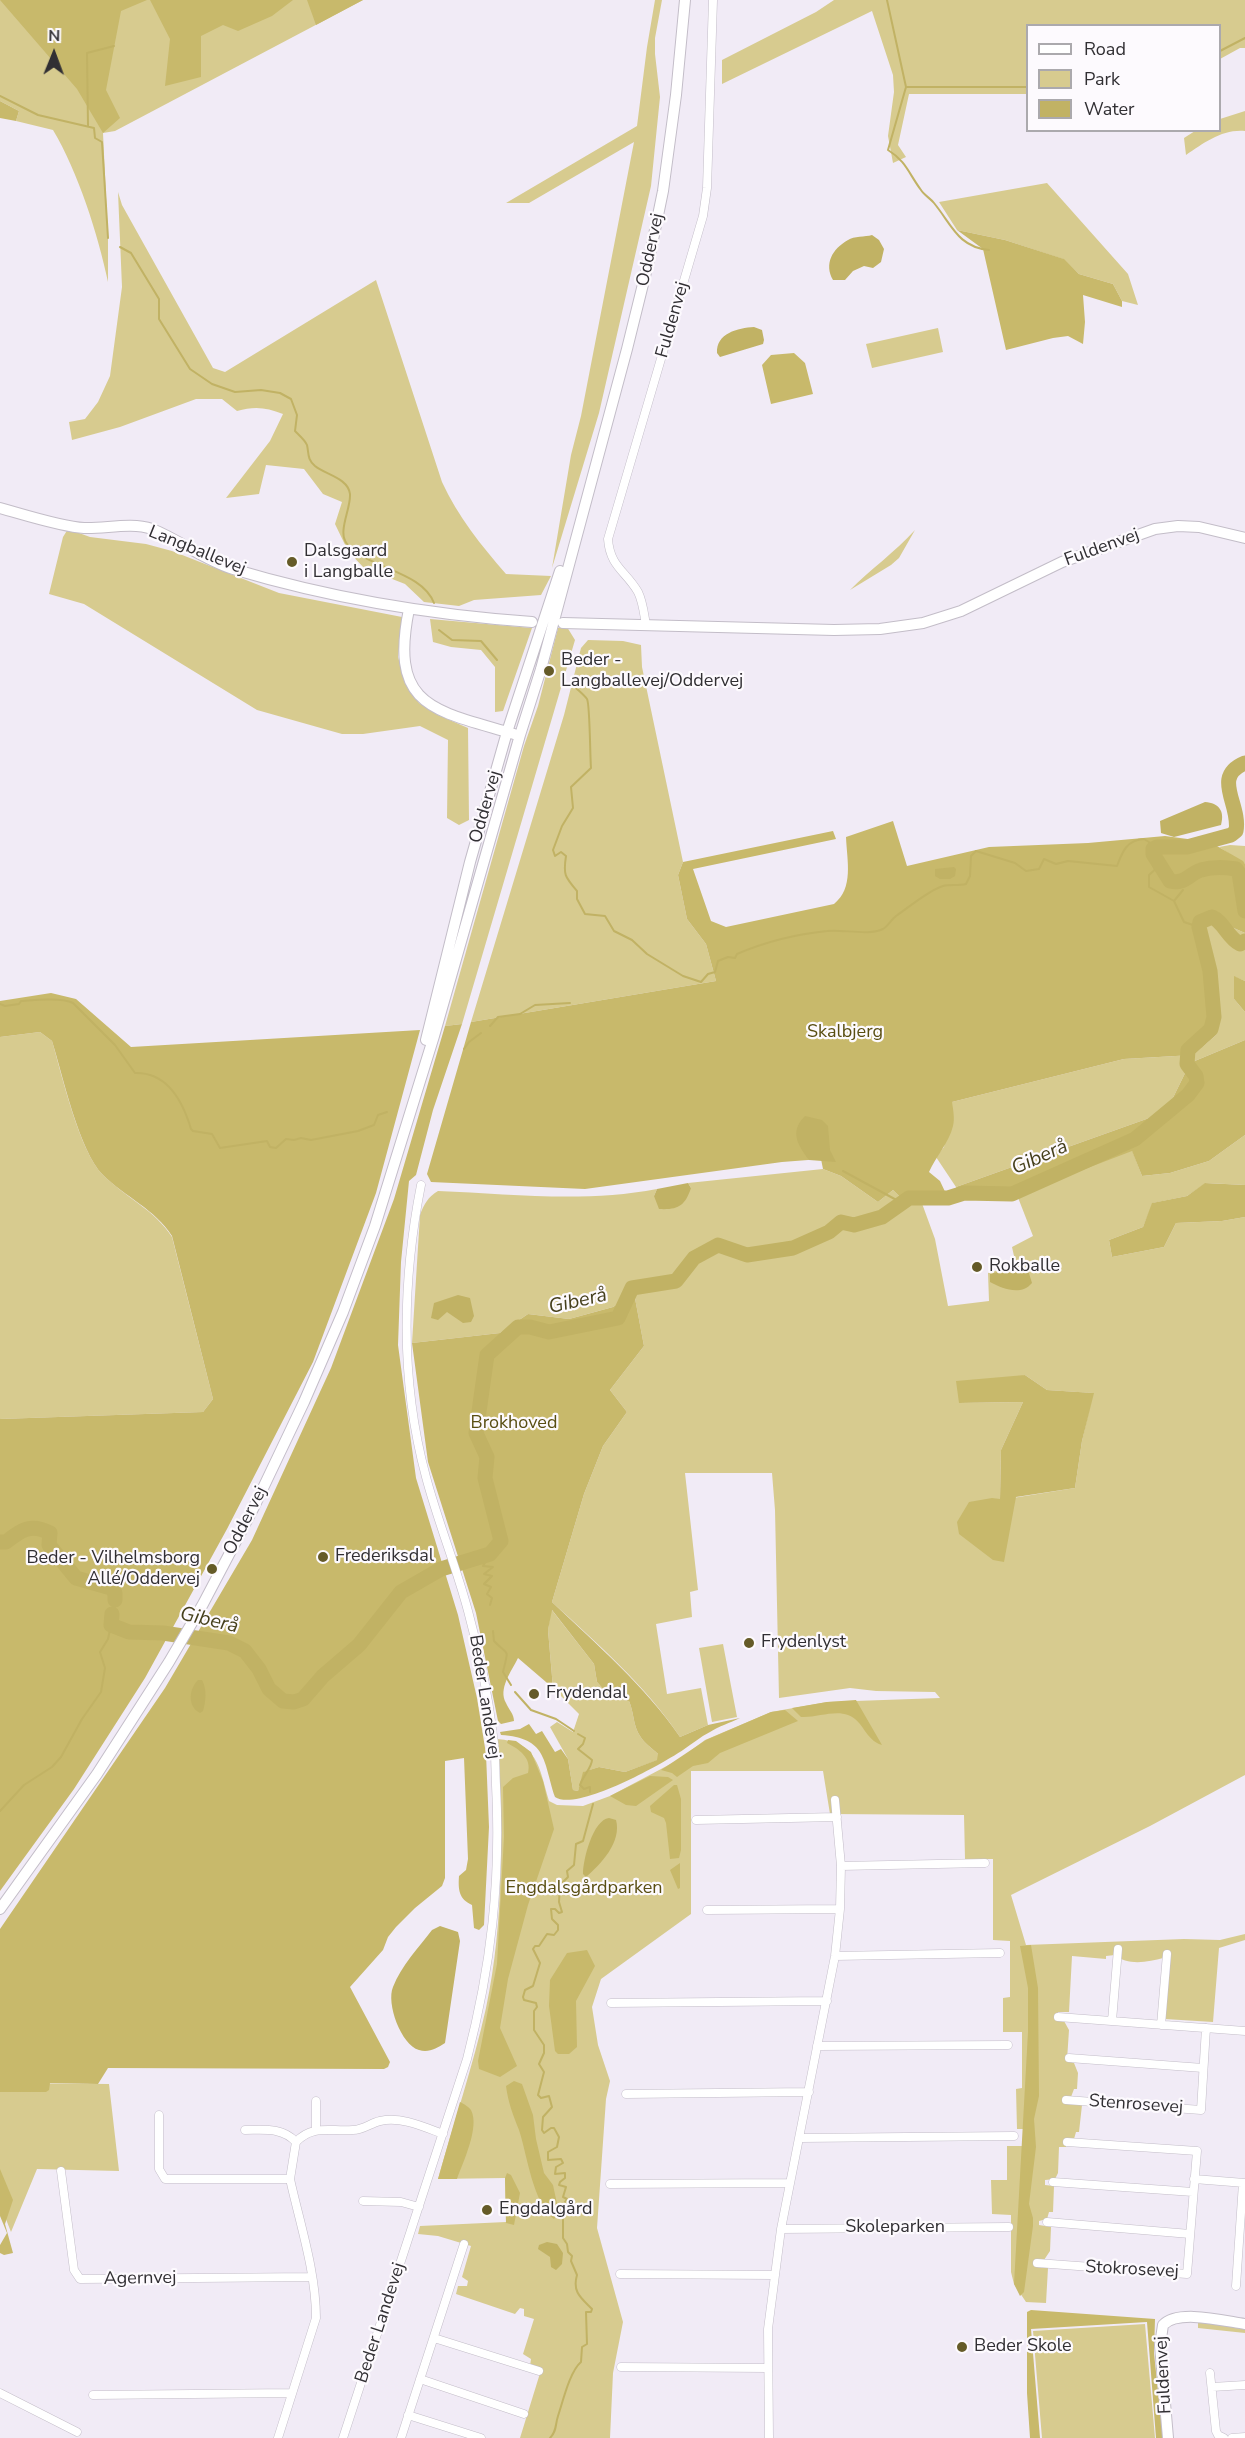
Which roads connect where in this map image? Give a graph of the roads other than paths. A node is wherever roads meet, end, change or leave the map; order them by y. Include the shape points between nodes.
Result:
1 (685, 0) edge
2 (713, 0) edge
3 (586, 494) junction
4 (0, 508) edge
5 (1245, 538) edge
6 (409, 609) junction
7 (532, 622) dead end
8 (562, 623) dead end
9 (646, 625) junction
10 (507, 732) junction
11 (520, 735) junction
12 (405, 1127) junction
13 (421, 1185) dead end
14 (835, 1800) dead end
15 (837, 1817) junction
16 (696, 1820) dead end
17 (986, 1863) dead end
18 (841, 1866) junction
19 (0, 1910) edge
20 (707, 1910) dead end
21 (840, 1910) junction
22 (1118, 1949) dead end
23 (1000, 1953) dead end
24 (1167, 1954) dead end
25 (836, 1956) junction
26 (827, 2001) junction
27 (611, 2003) dead end
28 (1058, 2018) dead end
29 (1112, 2021) junction
30 (1161, 2025) junction
31 (1206, 2028) junction
32 (1245, 2031) edge
33 (1008, 2045) dead end
34 (817, 2046) junction
35 (1069, 2058) dead end
36 (1203, 2068) junction
37 (809, 2092) junction
38 (626, 2094) dead end
39 (1066, 2100) dead end
40 (316, 2101) dead end
41 (159, 2115) dead end
42 (245, 2130) dead end
43 (316, 2130) junction
44 (443, 2134) junction
45 (1014, 2136) dead end
46 (800, 2138) junction
47 (296, 2142) junction
48 (1067, 2142) dead end
49 (61, 2171) dead end
50 (290, 2179) junction
51 (1194, 2179) junction
52 (1053, 2182) dead end
53 (789, 2183) junction
54 (1244, 2183) edge
55 (610, 2184) dead end
56 (1193, 2192) junction
57 (363, 2201) dead end
58 (419, 2207) junction
59 (1047, 2222) dead end
60 (1009, 2228) dead end
61 (781, 2229) junction
62 (1190, 2234) junction
63 (464, 2244) dead end
64 (1038, 2264) dead end
65 (620, 2274) dead end
66 (774, 2275) junction
67 (312, 2277) junction
68 (1236, 2286) dead end
69 (1245, 2324) edge
70 (434, 2338) junction
71 (621, 2367) dead end
72 (768, 2368) junction
73 (539, 2371) dead end
74 (1210, 2373) dead end
75 (420, 2379) junction
76 (1245, 2385) edge
77 (1212, 2387) junction
78 (0, 2393) edge
79 (292, 2393) junction
80 (93, 2395) dead end
81 (524, 2414) dead end
82 (408, 2415) junction
83 (77, 2432) dead end
84 (1245, 2437) edge
85 (278, 2438) edge
86 (343, 2438) edge
87 (401, 2438) edge
88 (480, 2438) edge
89 (769, 2438) edge
90 (1168, 2438) edge
91 (1224, 2438) edge
92 (1232, 2438) edge

1 - 3 main road, Oddervej via 663,191 633,328
2 - 9 street, Fuldenvej via 705,200 608,539 610,554 643,604
3 - 10 main road, Oddervej
3 - 11 main road, Oddervej
4 - 6 main road, Langballevej via 82,528 150,529 232,568
5 - 9 main road, Fuldenvej via 1199,527 1155,529 1062,562 962,611 923,623 834,630
6 - 7 main road
6 - 10 main road via 404,659 417,693 448,714
8 - 9 main road, Fuldenvej
10 - 11 main road
10 - 12 main road, Oddervej via 470,862
11 - 12 main road, Oddervej via 435,1036
12 - 19 main road, Oddervej via 375,1226 343,1312 254,1507 169,1662 97,1774
13 - 44 street, Beder Landevej via 407,1279 406,1353 426,1477 471,1622 494,1736 497,1847 489,1965 473,2038
14 - 15 street
15 - 16 street
15 - 18 street
17 - 18 street
18 - 21 street
20 - 21 street
21 - 25 street
22 - 29 street
23 - 25 street
24 - 30 street
25 - 26 street
26 - 27 street
26 - 34 street
28 - 29 street
29 - 30 street
30 - 31 street
31 - 32 street
31 - 36 street, Stenrosevej
33 - 34 street
34 - 37 street
35 - 36 street
36 - 39 street, Stenrosevej via 1201,2109
37 - 38 street
37 - 46 street
40 - 43 street
41 - 50 street via 159,2169 165,2178
42 - 47 street via 275,2130
43 - 44 street via 356,2130 381,2120 411,2122
43 - 47 street
44 - 58 street, Beder Landevej
45 - 46 street
46 - 53 street
47 - 50 street
48 - 51 street, Stokrosevej via 1197,2151
49 - 67 street, Agernvej via 74,2270 80,2279
50 - 67 street
51 - 54 street
51 - 56 street, Stokrosevej
52 - 56 street
53 - 55 street
53 - 61 street
54 - 68 street
56 - 62 street, Stokrosevej
57 - 58 street via 401,2202
58 - 86 street, Beder Landevej
59 - 62 street
60 - 61 street, Skoleparken
61 - 66 street
62 - 64 street, Stokrosevej via 1187,2274
63 - 70 street
65 - 66 street
66 - 72 street
67 - 79 street via 316,2318
69 - 90 main road, Fuldenvej via 1190,2317 1172,2318 1163,2325 1160,2345
70 - 73 street
70 - 75 street
71 - 72 street
72 - 89 street
74 - 77 street
75 - 81 street
75 - 82 street
76 - 77 street
77 - 91 street via 1216,2431
78 - 83 street
79 - 80 street
79 - 85 street
82 - 87 street
82 - 88 street
84 - 92 street

